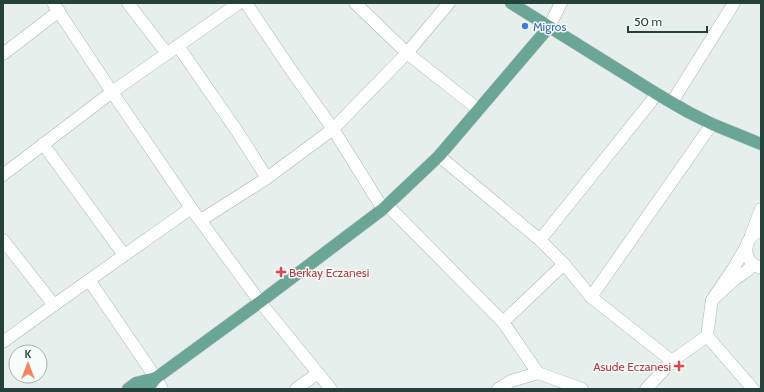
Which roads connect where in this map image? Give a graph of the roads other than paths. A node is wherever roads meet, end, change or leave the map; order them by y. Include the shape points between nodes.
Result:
1 (128, 3) edge
2 (239, 3) edge
3 (246, 3) edge
4 (355, 3) edge
5 (449, 3) edge
6 (511, 3) edge
7 (561, 3) edge
8 (734, 3) edge
9 (56, 7) edge
10 (549, 27) junction
11 (178, 46) junction
12 (407, 53) junction
13 (3, 54) edge
14 (167, 54) junction
15 (112, 92) junction
16 (657, 94) junction
17 (672, 102) junction
18 (479, 110) junction
19 (712, 124) junction
20 (333, 129) junction
21 (43, 144) junction
22 (761, 144) edge
23 (439, 156) junction
24 (3, 175) edge
25 (267, 178) junction
26 (385, 207) junction
27 (191, 208) junction
28 (761, 209) edge
29 (201, 220) junction
30 (756, 233) edge
31 (3, 240) edge
32 (540, 240) junction
33 (746, 247) junction
34 (124, 255) junction
35 (564, 264) junction
36 (757, 266) edge
37 (89, 280) junction
38 (591, 297) junction
39 (712, 300) junction
40 (260, 302) junction
41 (54, 305) junction
42 (503, 322) junction
43 (707, 336) junction
44 (3, 342) edge
45 (672, 361) junction
46 (538, 373) junction
47 (318, 374) junction
48 (156, 378) junction
49 (128, 389) edge
50 (147, 389) edge
51 (162, 389) edge
52 (296, 389) edge
53 (331, 389) edge
54 (498, 389) edge
55 (582, 389) edge
56 (646, 389) edge
57 (753, 389) edge

1 - 14 street
2 - 11 street
3 - 20 street
4 - 12 street
5 - 12 street
6 - 10 main road
7 - 10 street
8 - 17 street
9 - 13 street
9 - 15 street
10 - 16 main road
10 - 18 main road
11 - 14 street
11 - 25 street
12 - 18 street
12 - 20 street
14 - 15 street
15 - 21 street
15 - 27 street
16 - 17 main road
16 - 32 street
17 - 19 main road
18 - 23 main road
19 - 22 main road
19 - 38 street
20 - 25 street
20 - 26 street
21 - 24 street
21 - 34 street
23 - 26 main road
23 - 32 street
25 - 29 street
26 - 40 main road
26 - 42 street
27 - 29 street
27 - 34 street
28 - 30 street
29 - 40 street
30 - 33 street
31 - 41 street
32 - 35 street
33 - 36 street via 749,259
33 - 39 street
34 - 37 street
35 - 38 street
35 - 42 street
36 - 39 street via 735,279
37 - 41 street
37 - 48 street
38 - 45 street
39 - 43 street
40 - 47 street
40 - 48 main road
41 - 44 street
42 - 46 street
43 - 45 street
43 - 57 street
45 - 56 street
46 - 54 street via 511,381
46 - 55 street
47 - 52 street
47 - 53 street
48 - 49 main road via 136,383
48 - 50 main road
48 - 51 street

